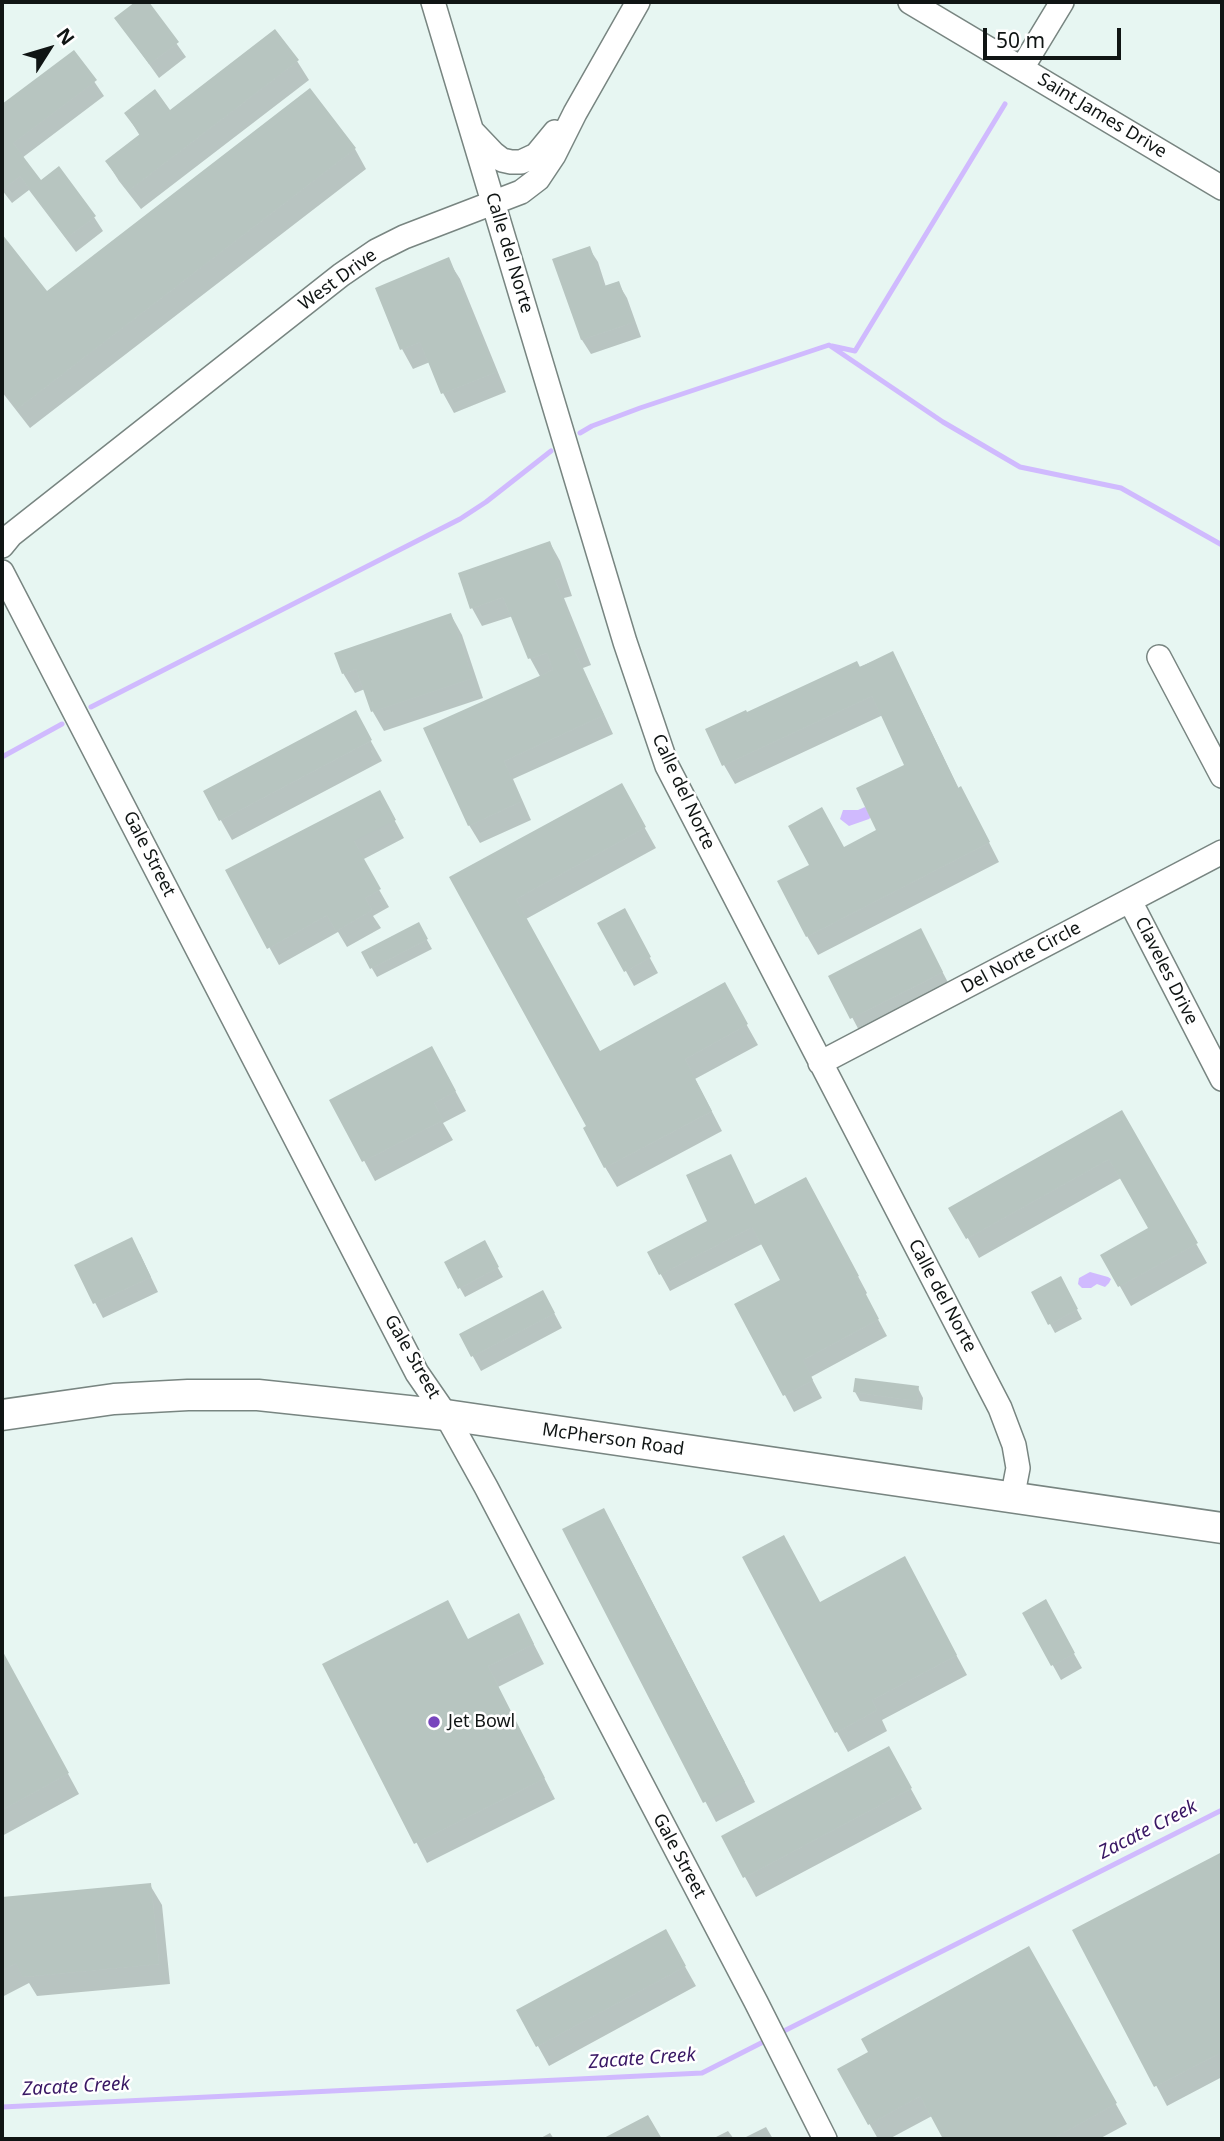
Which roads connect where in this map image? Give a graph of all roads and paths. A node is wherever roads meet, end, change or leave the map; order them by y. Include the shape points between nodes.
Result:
1 (433, 2) edge
2 (638, 2) edge
3 (910, 2) edge
4 (1062, 2) edge
5 (1022, 68) junction
6 (575, 113) junction
7 (469, 127) junction
8 (1222, 188) edge
9 (494, 203) junction
10 (2, 546) edge
11 (2, 572) edge
12 (1160, 657) dead end
13 (1222, 776) edge
14 (1222, 852) edge
15 (1130, 901) junction
16 (820, 1063) junction
17 (1222, 1079) edge
18 (2, 1415) edge
19 (446, 1415) junction
20 (1012, 1499) junction
21 (1222, 1528) edge
22 (825, 2139) edge

1 - 7 street, Calle del Norte
2 - 6 street, West Drive
3 - 5 street, Saint James Drive
4 - 5 street
5 - 8 street, Saint James Drive
6 - 7 street via 536,155 521,162 502,160
6 - 9 street, West Drive via 538,179
7 - 9 street, Calle del Norte
9 - 10 street, West Drive via 404,237 341,275
9 - 16 street, Calle del Norte via 625,642 667,766
11 - 19 street, Gale Street via 417,1373
12 - 13 street
14 - 15 street, Del Norte Circle
15 - 16 street, Del Norte Circle
15 - 17 street, Claveles Drive
16 - 20 street, Calle del Norte via 1000,1408 1018,1468
18 - 19 main road, McPherson Road via 114,1399 232,1395
19 - 20 main road, McPherson Road
19 - 22 street, Gale Street
20 - 21 main road, McPherson Road

